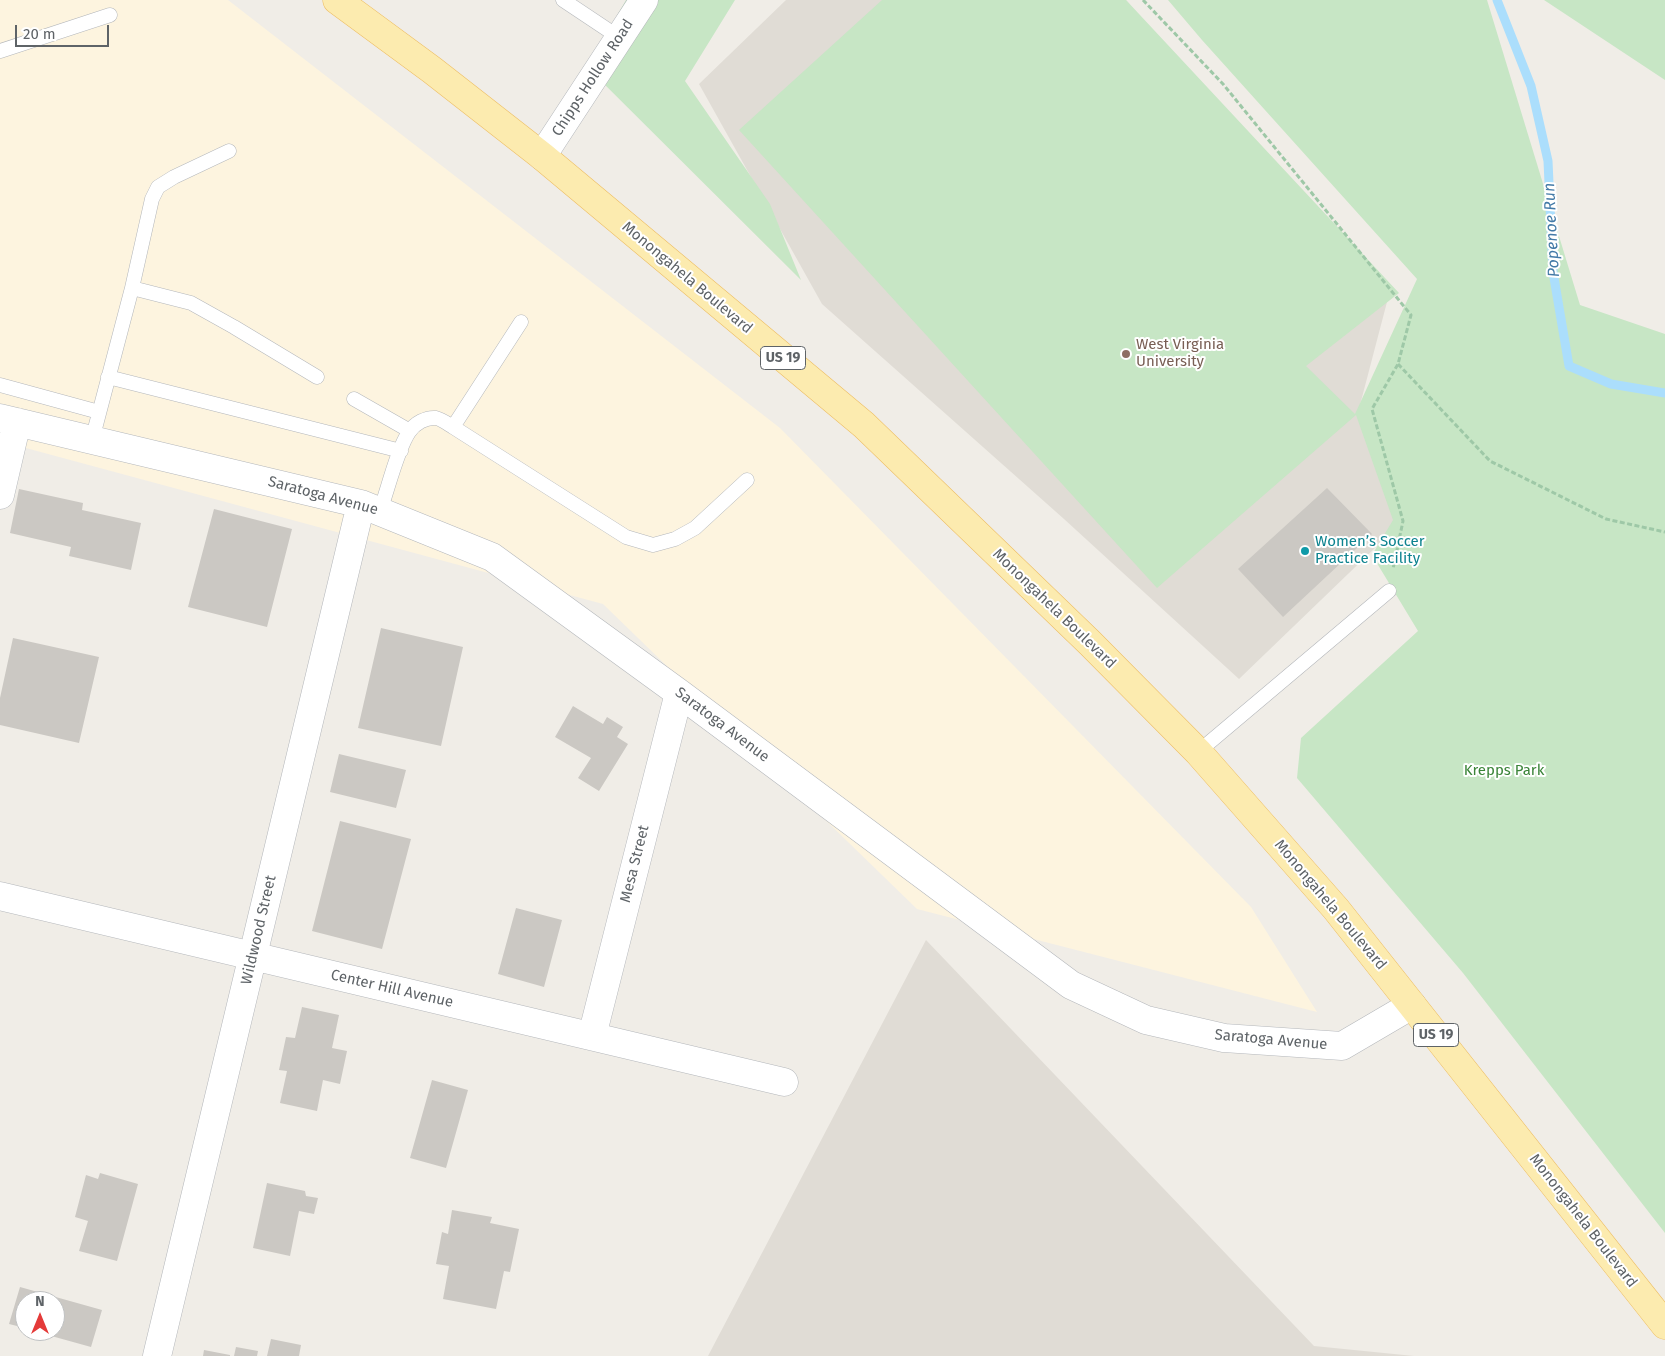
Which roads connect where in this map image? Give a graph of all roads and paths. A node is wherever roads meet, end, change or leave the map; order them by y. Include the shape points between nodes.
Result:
1 (337, 0) edge
2 (563, 0) edge
3 (644, 0) edge
4 (1142, 0) edge
5 (110, 15) dead end
6 (620, 38) junction
7 (0, 51) edge
8 (229, 151) dead end
9 (542, 156) junction
10 (132, 288) junction
11 (521, 322) dead end
12 (1398, 364) junction
13 (108, 377) junction
14 (317, 377) dead end
15 (0, 384) edge
16 (354, 399) dead end
17 (100, 412) junction
18 (9, 420) edge
19 (453, 427) junction
20 (410, 431) junction
21 (92, 440) junction
22 (401, 452) junction
23 (747, 480) dead end
24 (0, 495) edge
25 (371, 507) junction
26 (1665, 532) edge
27 (1389, 592) joint
28 (679, 693) junction
29 (1198, 752) junction
30 (0, 896) edge
31 (253, 956) junction
32 (1412, 1005) junction
33 (592, 1036) junction
34 (784, 1082) dead end
35 (1665, 1325) edge
36 (157, 1356) edge

1 - 9 main road, Monongahela Boulevard / US 19
2 - 6 lane
3 - 6 street, Chipps Hollow Road
4 - 12 path via 1223,84 1411,315
5 - 7 lane
6 - 9 street, Chipps Hollow Road
8 - 10 lane via 158,187 152,199
9 - 29 main road, Monongahela Boulevard / US 19 via 864,426
10 - 13 lane
10 - 14 lane via 191,303
11 - 19 lane
12 - 26 path via 1490,461 1606,519
12 - 27 path via 1372,409 1403,521
13 - 17 lane
13 - 22 lane
15 - 17 lane
16 - 20 lane
17 - 21 lane
18 - 21 street, Saratoga Avenue
18 - 24 street
19 - 20 lane via 437,418 429,418
19 - 23 lane via 626,537 653,545 675,539 695,528
20 - 22 lane
21 - 25 street, Saratoga Avenue
22 - 25 lane
25 - 28 street, Saratoga Avenue via 492,557
25 - 31 street, Wildwood Street
27 - 29 lane
28 - 32 street, Saratoga Avenue via 1071,985 1146,1020 1224,1038 1342,1046
28 - 33 street, Mesa Street
29 - 32 main road, Monongahela Boulevard / US 19 via 1336,909
30 - 31 street, Center Hill Avenue
31 - 33 street, Center Hill Avenue
31 - 36 street, Wildwood Street
32 - 35 main road, Monongahela Boulevard / US 19
33 - 34 street, Center Hill Avenue

